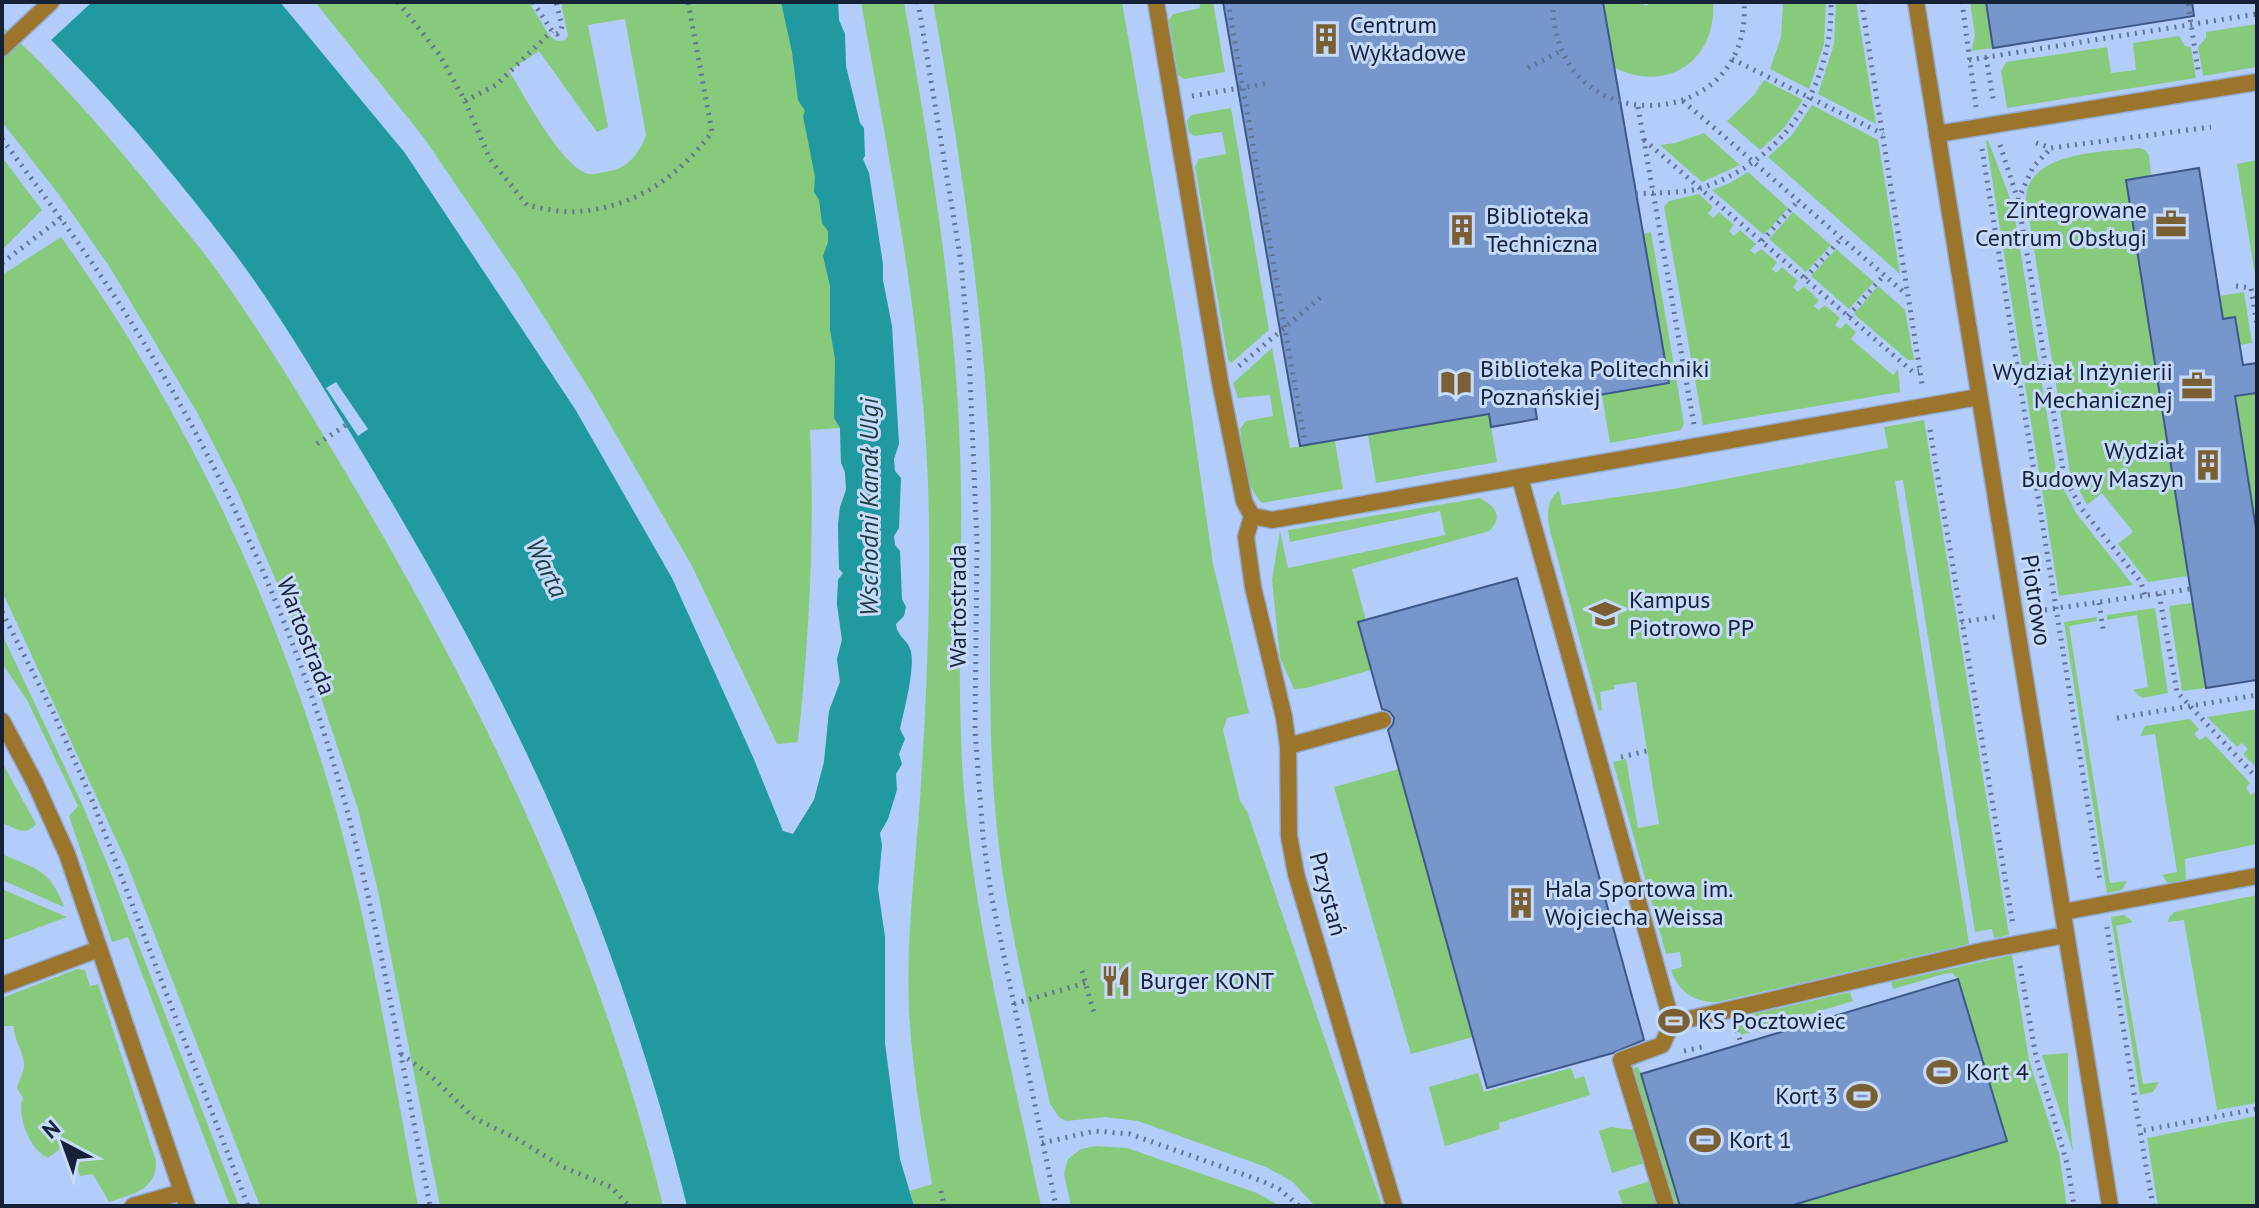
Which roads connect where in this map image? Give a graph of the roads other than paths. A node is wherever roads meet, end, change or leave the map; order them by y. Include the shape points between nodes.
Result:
1 (51, 2) edge
2 (1156, 2) edge
3 (1916, 2) edge
4 (2, 48) edge
5 (2257, 82) edge
6 (1937, 134) junction
7 (1979, 397) junction
8 (1520, 478) junction
9 (1252, 516) junction
10 (1383, 720) dead end
11 (2, 721) edge
12 (1288, 746) junction
13 (2257, 876) edge
14 (2063, 912) junction
15 (2066, 935) junction
16 (99, 949) junction
17 (2, 985) edge
18 (1672, 1023) junction
19 (185, 1199) edge
20 (133, 1206) edge
21 (1394, 1206) edge
22 (1666, 1206) edge
23 (2110, 1206) edge

1 - 4 street
2 - 9 street via 1220,382 1244,501
3 - 6 street, Piotrowo
5 - 6 street
6 - 7 street, Piotrowo
7 - 8 street
7 - 14 street, Piotrowo
8 - 9 street via 1272,520
8 - 18 street
9 - 12 street, Przystań via 1246,537 1253,587
10 - 12 street
11 - 16 street via 67,854
12 - 21 street, Przystań via 1289,836 1296,874
13 - 14 street
14 - 15 street, Piotrowo
15 - 18 street
15 - 23 street, Piotrowo
16 - 17 street
16 - 19 street
18 - 22 street via 1662,1045 1621,1060
19 - 20 street

